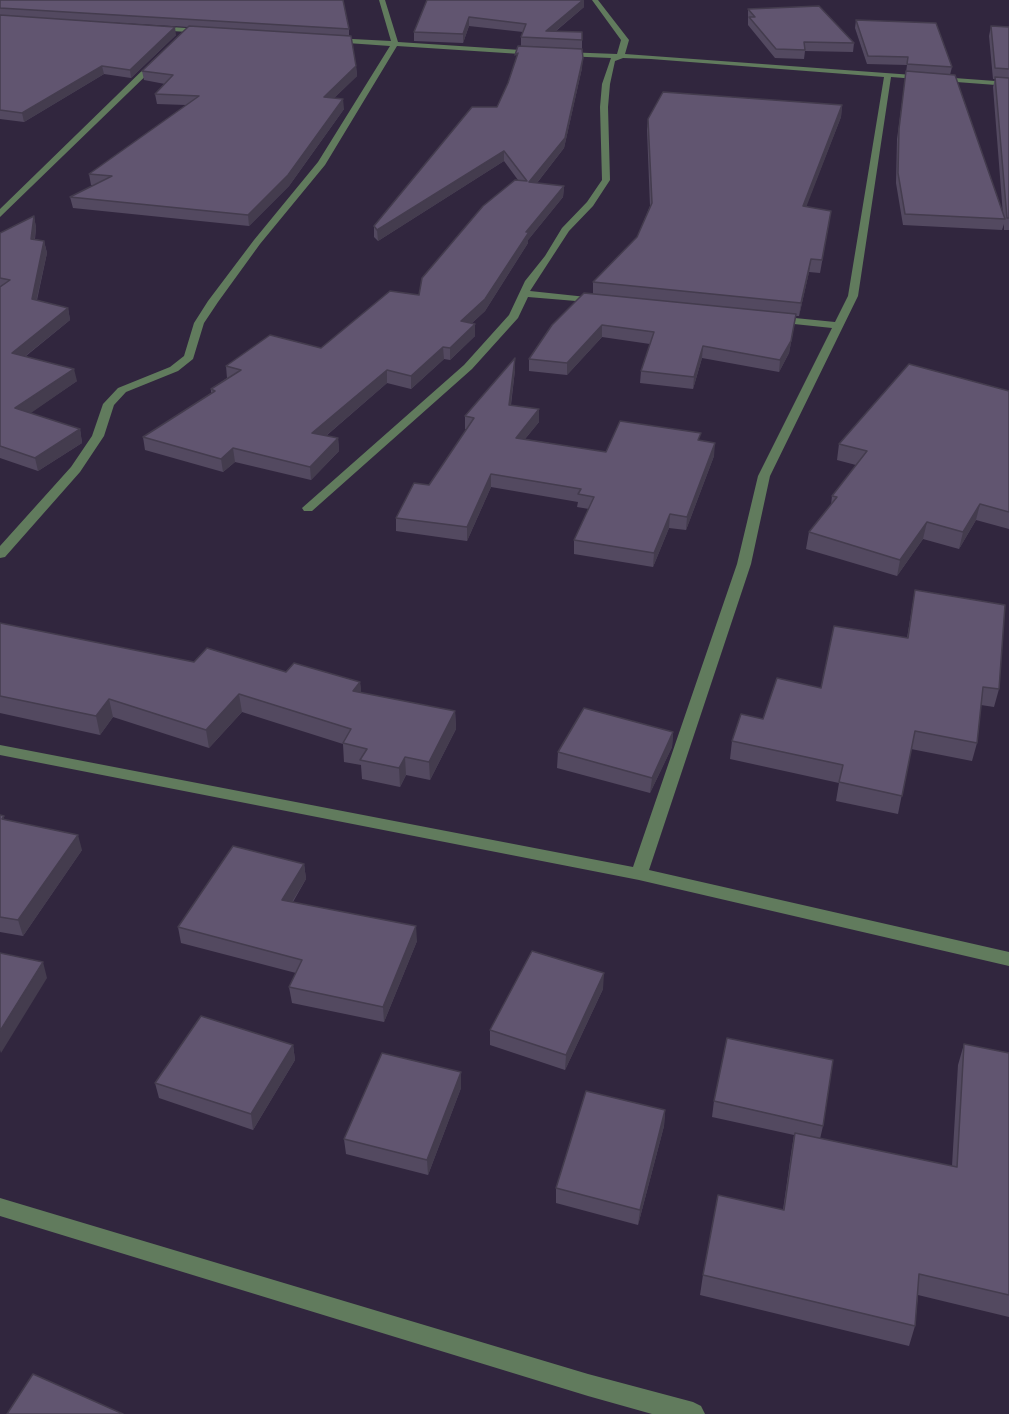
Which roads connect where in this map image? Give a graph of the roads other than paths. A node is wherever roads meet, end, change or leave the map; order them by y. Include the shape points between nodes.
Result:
1 (382, 0) edge
2 (595, 0) edge
3 (143, 27) edge
4 (188, 30) junction
5 (211, 32) edge
6 (180, 38) edge
7 (326, 39) edge
8 (396, 44) junction
9 (541, 53) edge
10 (164, 54) edge
11 (552, 54) edge
12 (620, 57) junction
13 (888, 75) junction
14 (1009, 84) edge
15 (0, 214) edge
16 (525, 294) junction
17 (606, 302) edge
18 (768, 318) edge
19 (838, 325) junction
20 (308, 508) dead end
21 (0, 554) edge
22 (0, 750) edge
23 (639, 874) junction
24 (1009, 959) edge
25 (0, 1207) edge
26 (693, 1414) edge

1 - 8 street
2 - 12 street via 625,40
3 - 4 street
4 - 5 street
4 - 6 street
7 - 8 street
8 - 9 street
8 - 21 street via 322,164 213,301 199,323 189,357 174,369 122,390 109,404 98,436 76,469
10 - 15 street
11 - 12 street
12 - 13 street
12 - 16 street via 612,60 606,84 606,180 565,230
13 - 14 street
13 - 19 street via 857,285
16 - 17 street
16 - 20 street via 514,316 468,367
18 - 19 street
19 - 23 street via 764,476 744,564
22 - 23 street
23 - 24 street
25 - 26 street

